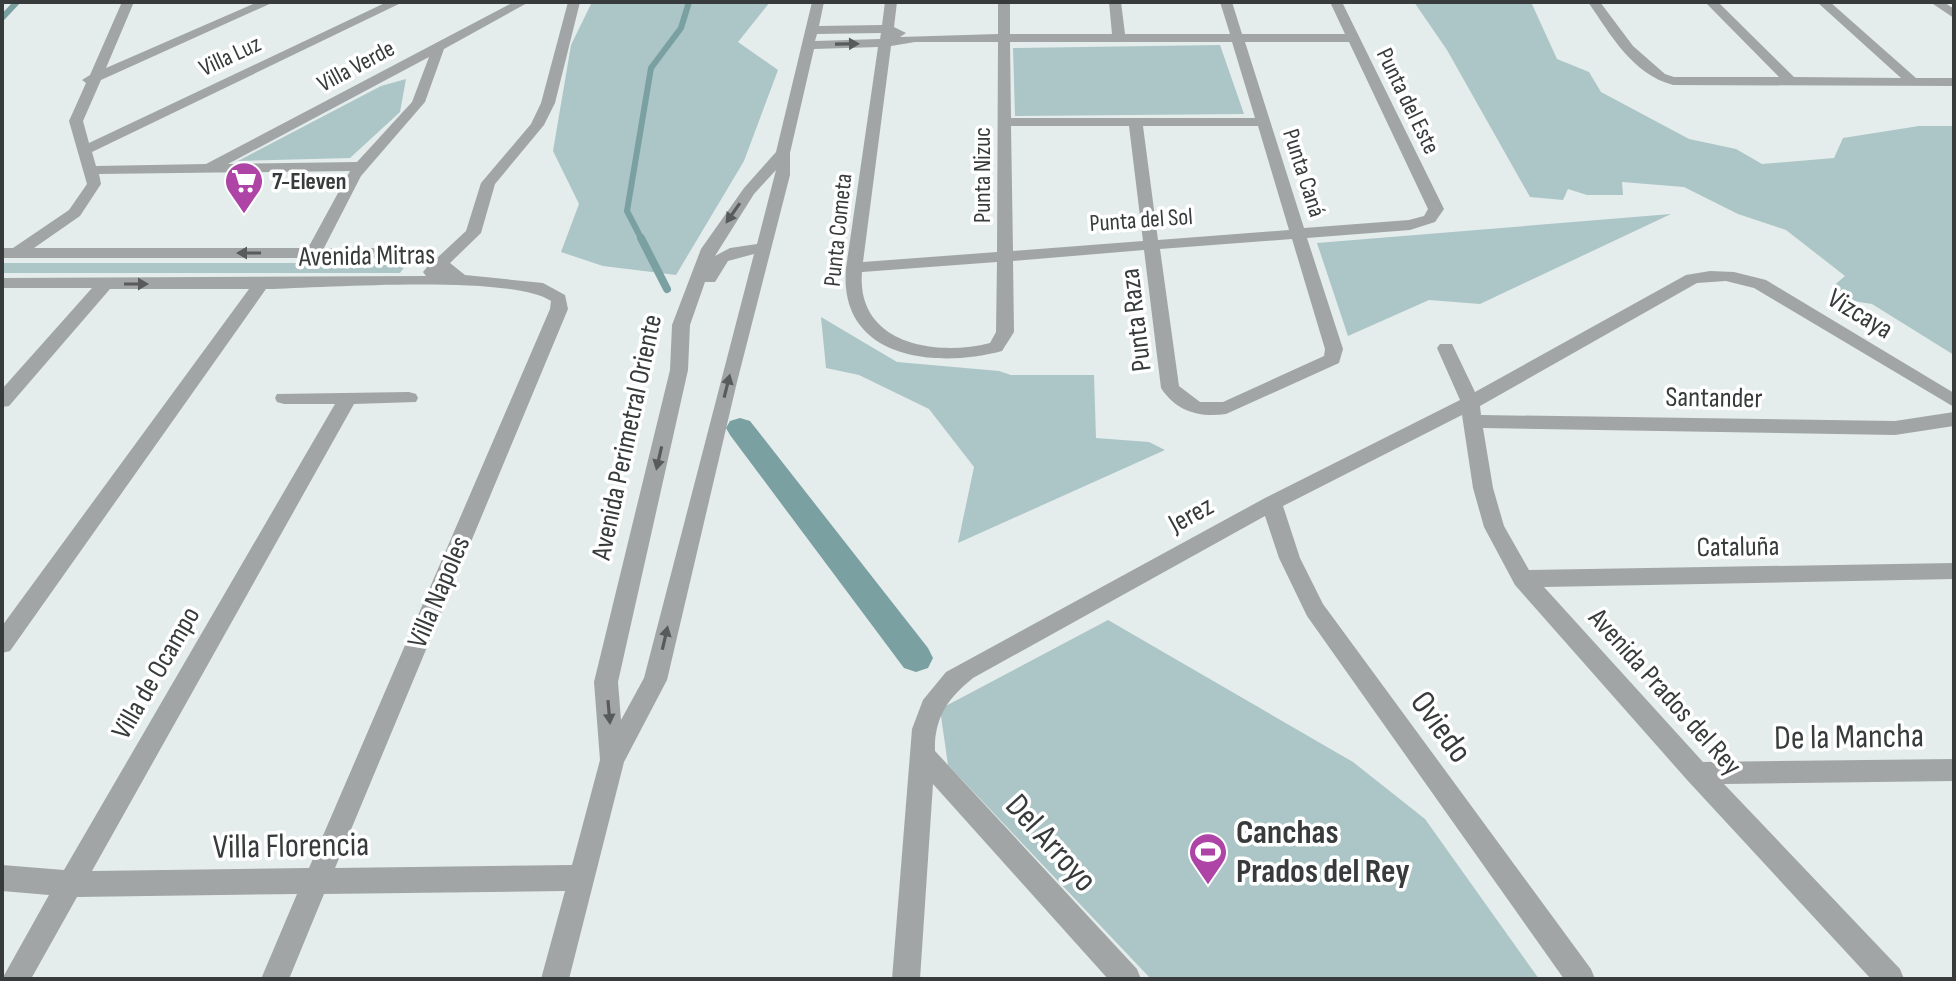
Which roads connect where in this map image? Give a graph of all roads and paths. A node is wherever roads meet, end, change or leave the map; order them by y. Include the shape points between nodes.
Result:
1 (129, 2) edge
2 (268, 2) edge
3 (397, 2) edge
4 (523, 2) edge
5 (574, 2) edge
6 (818, 2) edge
7 (891, 2) edge
8 (1004, 2) edge
9 (1115, 2) edge
10 (1226, 2) edge
11 (1336, 2) edge
12 (1594, 2) edge
13 (1711, 2) edge
14 (1823, 2) edge
15 (1936, 2) edge
16 (1954, 14) edge
17 (811, 30) junction
18 (886, 36) junction
19 (1119, 38) junction
20 (1236, 38) junction
21 (1352, 38) junction
22 (1004, 39) junction
23 (808, 45) junction
24 (438, 47) junction
25 (1790, 81) junction
26 (1913, 82) junction
27 (1954, 82) edge
28 (86, 84) junction
29 (1006, 122) junction
30 (1135, 122) junction
31 (1263, 122) junction
32 (83, 151) junction
33 (783, 153) junction
34 (360, 166) junction
35 (209, 168) junction
36 (92, 170) junction
37 (1430, 219) joint
38 (1298, 233) junction
39 (1153, 243) junction
40 (762, 249) junction
41 (314, 253) junction
42 (1005, 254) junction
43 (7, 256) edge
44 (441, 263) junction
45 (854, 268) junction
46 (1736, 275) joint
47 (422, 280) junction
48 (460, 280) junction
49 (2, 283) edge
50 (105, 284) junction
51 (261, 284) junction
52 (996, 347) joint
53 (1446, 348) dead end
54 (679, 370) junction
55 (284, 398) dead end
56 (348, 398) junction
57 (409, 398) dead end
58 (2, 401) edge
59 (1954, 401) edge
60 (1190, 408) joint
61 (1471, 412) junction
62 (1954, 419) edge
63 (1272, 503) junction
64 (1954, 571) edge
65 (1523, 579) junction
66 (2, 644) edge
67 (923, 755) junction
68 (612, 760) junction
69 (1954, 770) edge
70 (1697, 773) junction
71 (2, 878) edge
72 (581, 878) junction
73 (316, 882) junction
74 (70, 884) junction
75 (16, 979) edge
76 (275, 979) edge
77 (555, 979) edge
78 (906, 979) edge
79 (1127, 979) edge
80 (1581, 979) edge
81 (1890, 979) edge

1 - 28 street
2 - 28 street
3 - 32 street, Villa Luz
4 - 24 street, Villa Verde
5 - 44 street via 548,103 537,125 488,183 473,233
6 - 17 street, Avenida Perimetral Oriente
7 - 18 street, Punta Cometa
8 - 22 street, Punta Nizuc
9 - 19 street
10 - 20 street, Punta Caná
11 - 21 street, Punta del Este
12 - 25 street via 1660,77 1682,82
13 - 25 street
14 - 26 street
15 - 16 street
17 - 18 street
17 - 23 street, Avenida Perimetral Oriente
18 - 22 street
23 -> 18 street
18 - 45 street, Punta Cometa
19 - 20 street
19 - 22 street
20 - 21 street
20 - 31 street, Punta Caná
21 - 37 street, Punta del Este via 1436,209
22 - 29 street, Punta Nizuc
23 - 33 street, Avenida Perimetral Oriente
24 - 34 street via 430,84 414,113
24 - 35 street, Villa Verde
25 - 26 street
26 - 27 street
28 - 32 street via 76,121
29 - 30 street
29 - 42 street, Punta Nizuc
30 - 31 street
30 - 39 street, Punta Raza
31 - 38 street, Punta Caná
32 - 36 street
33 - 40 street, Avenida Perimetral Oriente via 783,175
33 -> 54 street, Avenida Perimetral Oriente via 709,249 681,325
34 - 35 street
34 - 41 street
35 - 36 street
36 - 43 street via 94,184 75,213
37 - 38 street, Punta del Sol
38 - 39 street, Punta del Sol
38 - 60 street, Punta Caná via 1333,359 1226,408
39 - 42 street, Punta del Sol
39 - 60 street, Punta Raza via 1170,388
40 - 54 street via 729,252 714,263
68 -> 40 street, Avenida Perimetral Oriente via 655,680
41 -> 43 street, Avenida Mitras
41 - 44 street, Avenida Mitras via 393,254
42 - 45 street, Punta del Sol
42 - 52 street, Punta Nizuc via 1005,332
44 - 47 street
44 - 48 street, Avenida Mitras
45 - 52 street, Punta Cometa via 853,298 859,313 895,344 918,352 972,353
46 - 59 street, Vizcaya via 1760,284
46 - 61 street, Jerez via 1692,279
47 - 48 street, Avenida Mitras
47 - 51 street, Avenida Mitras
48 - 73 street, Villa Napoles via 543,288 559,299 559,309
49 - 50 street, Avenida Mitras
50 -> 51 street, Avenida Mitras
50 - 58 street
51 - 66 street
53 - 61 street, Avenida Prados del Rey
54 -> 68 street, Avenida Perimetral Oriente via 606,682
55 - 56 street
56 - 57 street
56 - 74 street, Villa de Ocampo
61 - 62 street, Santander via 1895,428
61 - 63 street, Jerez
61 - 65 street, Avenida Prados del Rey via 1494,527
63 - 67 street, Jerez via 948,684 926,716
63 - 80 street, Oviedo via 1295,575 1315,610
64 - 65 street, Cataluña
65 - 70 street, Avenida Prados del Rey
67 - 78 street, Jerez
67 - 79 street, Del Arroyo
68 - 72 street, Avenida Perimetral Oriente
69 - 70 street, De la Mancha
70 - 81 street, Avenida Prados del Rey
71 - 74 street, Villa Florencia
72 - 73 street, Villa Florencia
72 - 77 street, Avenida Perimetral Oriente
73 - 74 street, Villa Florencia
73 - 76 street, Villa Napoles
74 - 75 street, Villa de Ocampo

